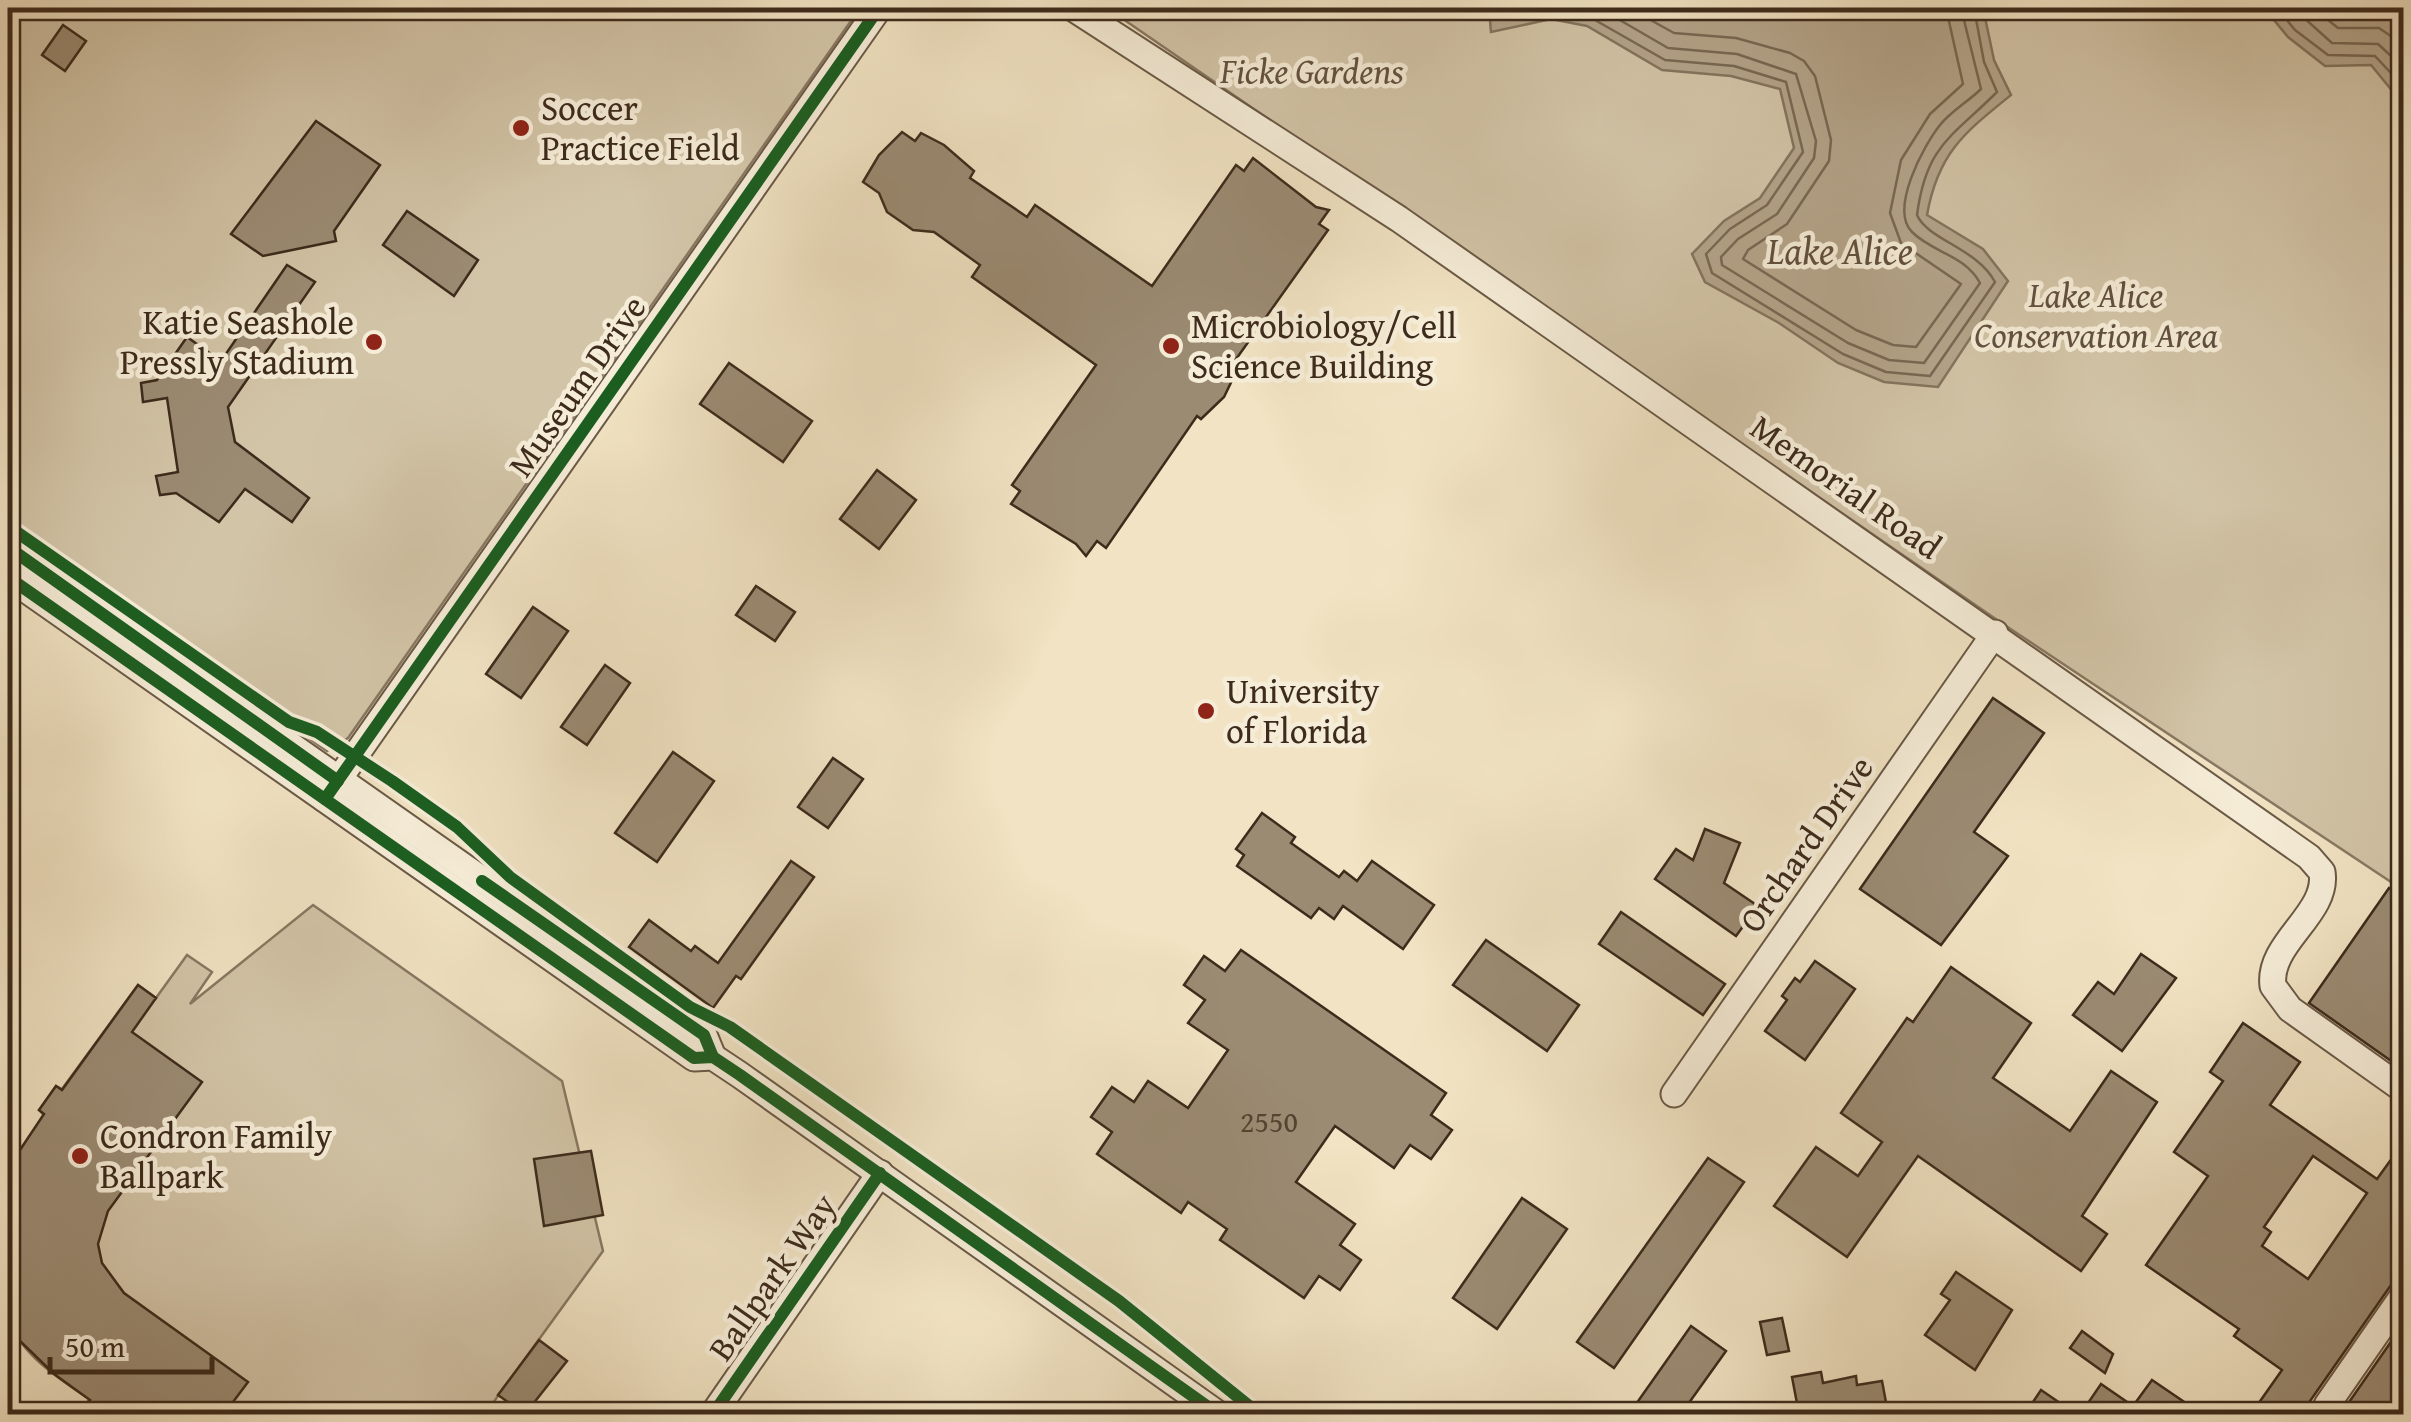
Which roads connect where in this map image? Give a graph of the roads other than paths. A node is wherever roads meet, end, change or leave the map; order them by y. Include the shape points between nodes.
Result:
1 (879, 8) edge
2 (1073, 8) edge
3 (8, 547) edge
4 (8, 577) edge
5 (1995, 634) junction
6 (332, 790) junction
7 (2404, 1090) edge
8 (1674, 1094) dead end
9 (880, 1173) junction
10 (2404, 1294) edge
11 (2326, 1405) dead end
12 (713, 1414) edge
13 (1218, 1414) edge

1 - 6 street, Museum Drive
2 - 5 street, Memorial Road via 1399,219
3 - 6 street
4 - 6 street
5 - 7 street, Memorial Road via 2316,864 2322,890 2276,960 2272,986 2290,1009
5 - 8 street, Orchard Drive
6 - 9 street via 704,1035 713,1058
9 - 12 street, Ballpark Way
9 - 13 street
10 - 11 street

